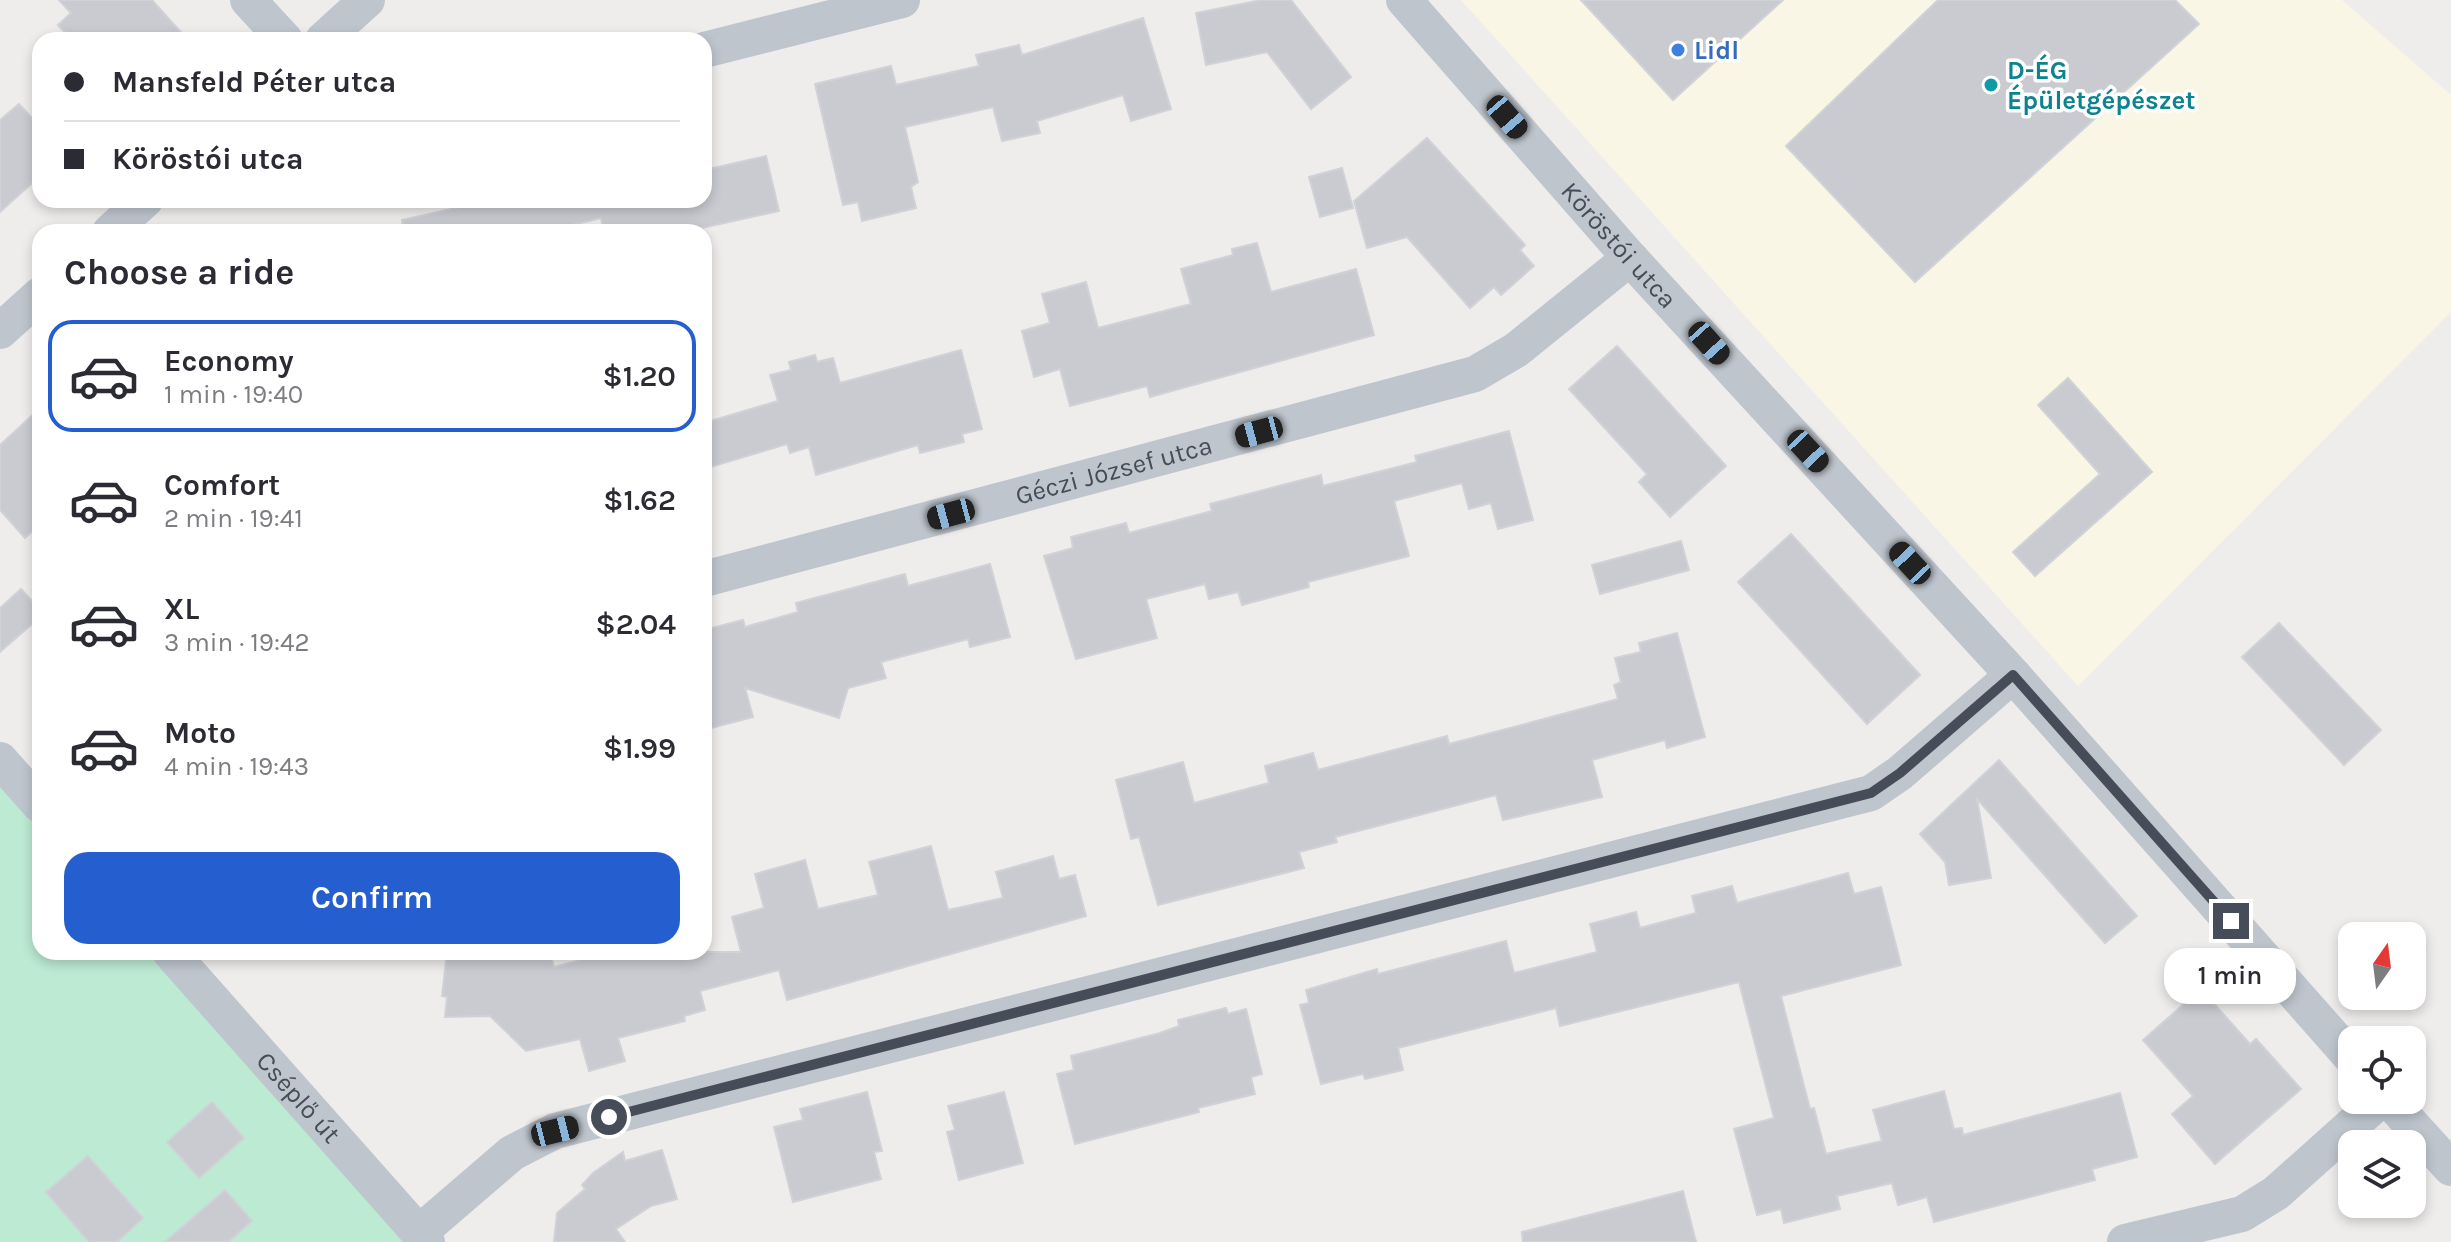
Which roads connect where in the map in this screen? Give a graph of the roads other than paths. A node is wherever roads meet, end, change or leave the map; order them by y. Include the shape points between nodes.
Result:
1 (248, 0) edge
2 (367, 0) edge
3 (902, 0) edge
4 (1404, 0) edge
5 (794, 14) edge
6 (278, 32) edge
7 (332, 32) edge
8 (712, 47) edge
9 (136, 208) edge
10 (119, 224) edge
11 (1630, 258) junction
12 (32, 302) edge
13 (0, 331) edge
14 (712, 577) edge
15 (2013, 675) junction
16 (0, 760) edge
17 (32, 796) edge
18 (177, 960) edge
19 (2338, 1042) edge
20 (2364, 1114) edge
21 (2402, 1114) edge
22 (2451, 1168) edge
23 (423, 1238) edge
24 (2125, 1242) edge

1 - 6 street
2 - 7 street
3 - 5 street
4 - 11 street, Köröstói utca
5 - 8 street
9 - 10 street
11 - 14 street, Géczi József utca via 1516,350 1475,374
11 - 15 street, Köröstói utca
12 - 13 street
15 - 19 street, Köröstói utca
15 - 23 street via 1871,793 555,1131 512,1153
16 - 17 street
18 - 23 street, Cséplő út
20 - 24 street via 2276,1193 2242,1214
21 - 22 street

